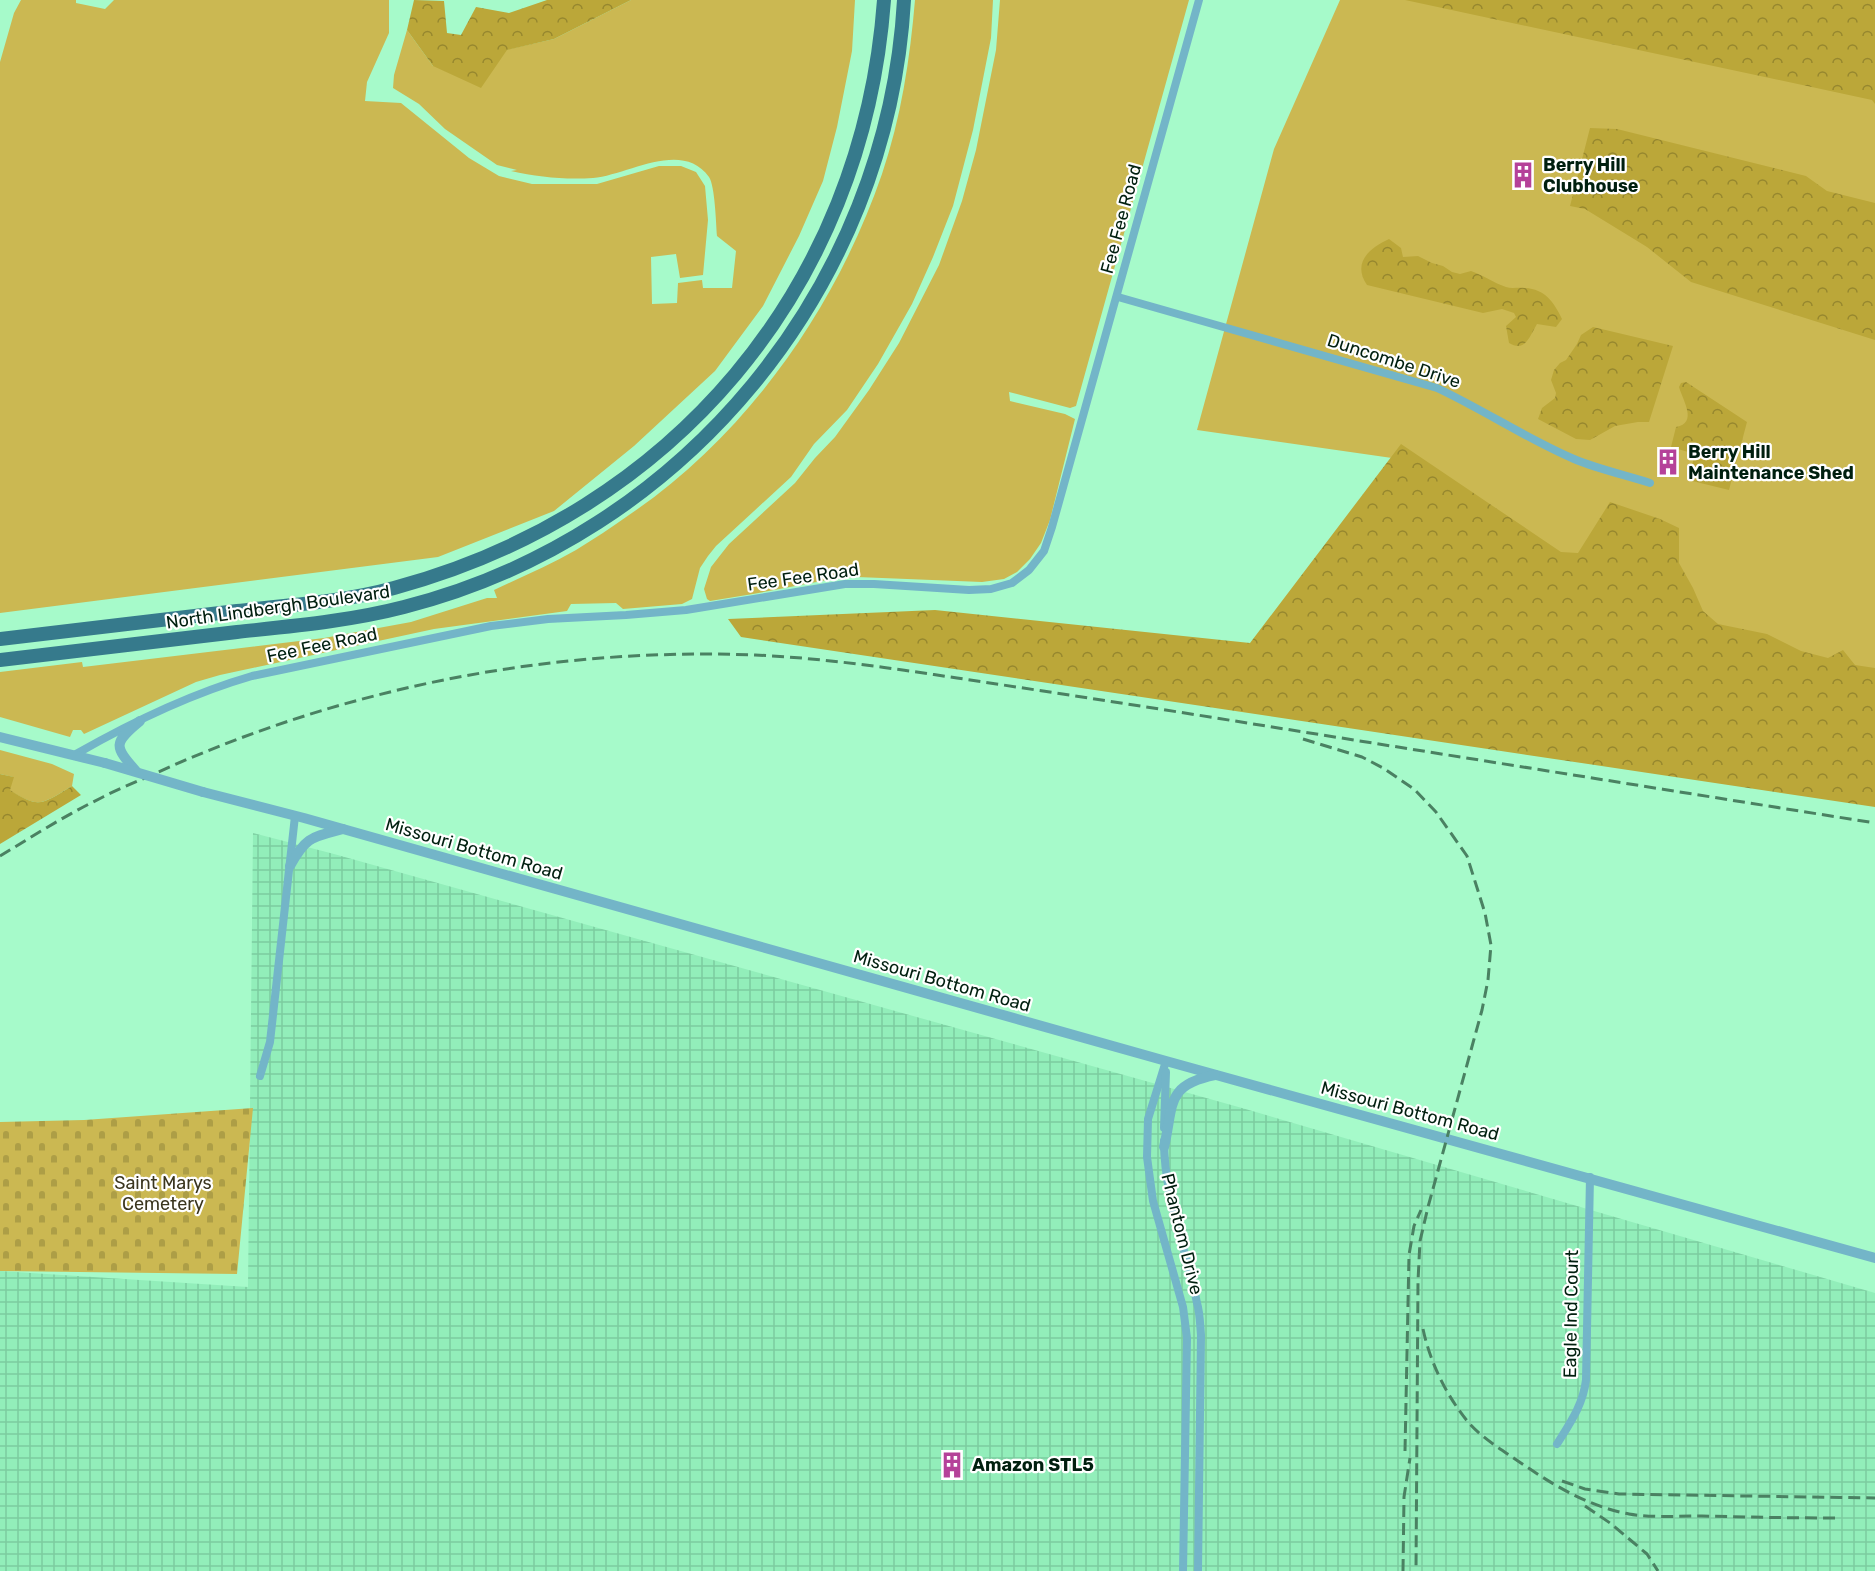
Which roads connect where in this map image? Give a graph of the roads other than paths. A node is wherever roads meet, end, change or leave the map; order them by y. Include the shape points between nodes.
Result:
1 (884, 0) edge
2 (904, 0) edge
3 (1198, 0) edge
4 (1118, 297) junction
5 (1650, 483) dead end
6 (0, 639) edge
7 (0, 660) edge
8 (140, 721) junction
9 (0, 737) edge
10 (76, 754) junction
11 (136, 771) junction
12 (295, 816) junction
13 (344, 829) junction
14 (291, 866) junction
15 (1166, 1061) junction
16 (1215, 1075) junction
17 (260, 1076) dead end
18 (1164, 1147) junction
19 (1590, 1177) junction
20 (1875, 1258) edge
21 (1557, 1444) dead end
22 (1184, 1571) edge
23 (1198, 1571) edge

1 - 6 highway, North Lindbergh Boulevard via 863,130 839,200 809,266 771,328 726,385 675,437 619,483 558,523 494,555 390,589 319,602
2 - 7 highway, North Lindbergh Boulevard via 895,80 878,150 854,218 824,281 784,345 739,402 688,454 633,499 572,539 508,572 404,607 334,621
3 - 4 street, Fee Fee Road
4 - 5 street, Duncombe Drive via 1437,388 1575,459
4 - 8 street, Fee Fee Road via 1044,550 1029,570 1012,583 969,590 845,584 686,610 491,626 252,676 195,694
8 - 10 street, Fee Fee Road
8 - 11 street via 119,743 119,750
9 - 10 street, Missouri Bottom Road
10 - 11 street, Missouri Bottom Road, bridge
11 - 12 street, Missouri Bottom Road, bridge
12 - 13 street, Missouri Bottom Road
12 - 14 street
13 - 14 street via 307,842
13 - 15 street, Missouri Bottom Road
14 - 17 street via 270,1042
15 - 16 street, Missouri Bottom Road
15 - 18 street, Phantom Drive
15 - 22 street, Phantom Drive via 1148,1119 1147,1157 1153,1201 1183,1307 1187,1338
16 - 18 street via 1179,1089
16 - 19 street, Missouri Bottom Road
18 - 23 street, Phantom Drive via 1169,1197 1198,1304 1201,1335
19 - 20 street, Missouri Bottom Road
19 - 21 street, Eagle Ind Court via 1586,1380 1578,1409

